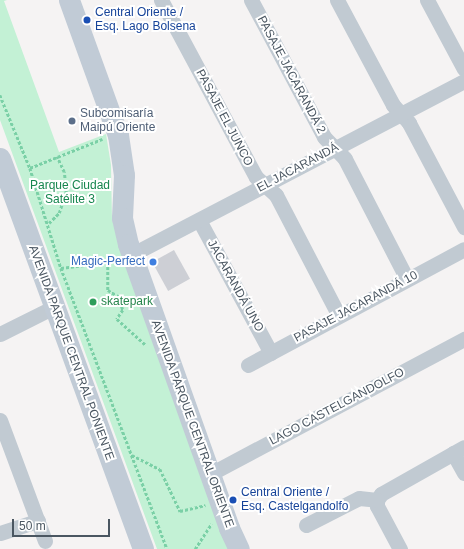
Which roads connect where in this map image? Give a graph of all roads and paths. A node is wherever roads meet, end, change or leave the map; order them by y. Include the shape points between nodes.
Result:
1 (69, 0) edge
2 (160, 0) edge
3 (251, 0) edge
4 (337, 0) edge
5 (427, 0) edge
6 (464, 69) edge
7 (464, 81) edge
8 (0, 95) edge
9 (401, 114) junction
10 (104, 139) dead end
11 (335, 149) junction
12 (57, 157) junction
13 (0, 158) edge
14 (30, 168) junction
15 (264, 185) junction
16 (199, 220) junction
17 (49, 223) junction
18 (464, 227) edge
19 (464, 249) edge
20 (124, 258) junction
21 (108, 262) junction
22 (61, 268) junction
23 (407, 279) junction
24 (54, 306) junction
25 (339, 316) junction
26 (0, 334) edge
27 (464, 339) edge
28 (147, 345) dead end
29 (271, 353) junction
30 (248, 365) dead end
31 (0, 420) edge
32 (459, 450) edge
33 (132, 454) junction
34 (464, 473) edge
35 (210, 474) junction
36 (377, 500) junction
37 (206, 505) dead end
38 (38, 521) junction
39 (213, 522) dead end
40 (306, 525) dead end
41 (0, 532) edge
42 (45, 541) dead end
43 (143, 549) edge
44 (167, 549) edge
45 (196, 549) edge
46 (239, 549) edge
47 (400, 549) edge

1 - 20 street, AVENIDA PARQUE CENTRAL ORIENTE via 118,135 124,166
2 - 15 street, PASAJE EL JUNCO via 256,177
3 - 11 street, PASAJE JACARANDÁ 2 via 324,138
4 - 9 street via 392,106
5 - 6 street
7 - 9 street, EL JACARANDÁ
8 - 14 path
9 - 11 street, EL JACARANDÁ
9 - 18 street via 409,123
10 - 12 path
11 - 15 street, EL JACARANDÁ
11 - 23 street, PASAJE JACARANDÁ 2 via 345,159
12 - 14 path
12 - 17 path via 64,172 66,193 59,213
13 - 24 street, AVENIDA PARQUE CENTRAL PONIENTE
14 - 17 path
15 - 16 street, EL JACARANDÁ
15 - 25 street, PASAJE EL JUNCO via 276,195
16 - 20 street, EL JACARANDÁ
16 - 29 street, JACARANDÁ UNO
17 - 22 path
19 - 23 street, PASAJE JACARANDÁ 10
20 - 21 path
20 - 35 street, AVENIDA PARQUE CENTRAL ORIENTE
21 - 22 path
21 - 28 path via 108,290 118,296 123,310 117,319
22 - 33 path
23 - 25 street, PASAJE JACARANDÁ 10
24 - 26 street
24 - 43 street, AVENIDA PARQUE CENTRAL PONIENTE
25 - 29 street, PASAJE JACARANDÁ 10
27 - 35 street, LAGO CASTELGANDOLFO
29 - 30 street, PASAJE JACARANDÁ 10
31 - 38 street
32 - 34 street
32 - 36 street via 381,494
33 - 37 path via 160,469 180,511
33 - 44 path
35 - 46 street, AVENIDA PARQUE CENTRAL ORIENTE
36 - 40 street via 358,498
36 - 47 street via 377,506
38 - 41 street
38 - 42 street
39 - 45 path via 205,530

